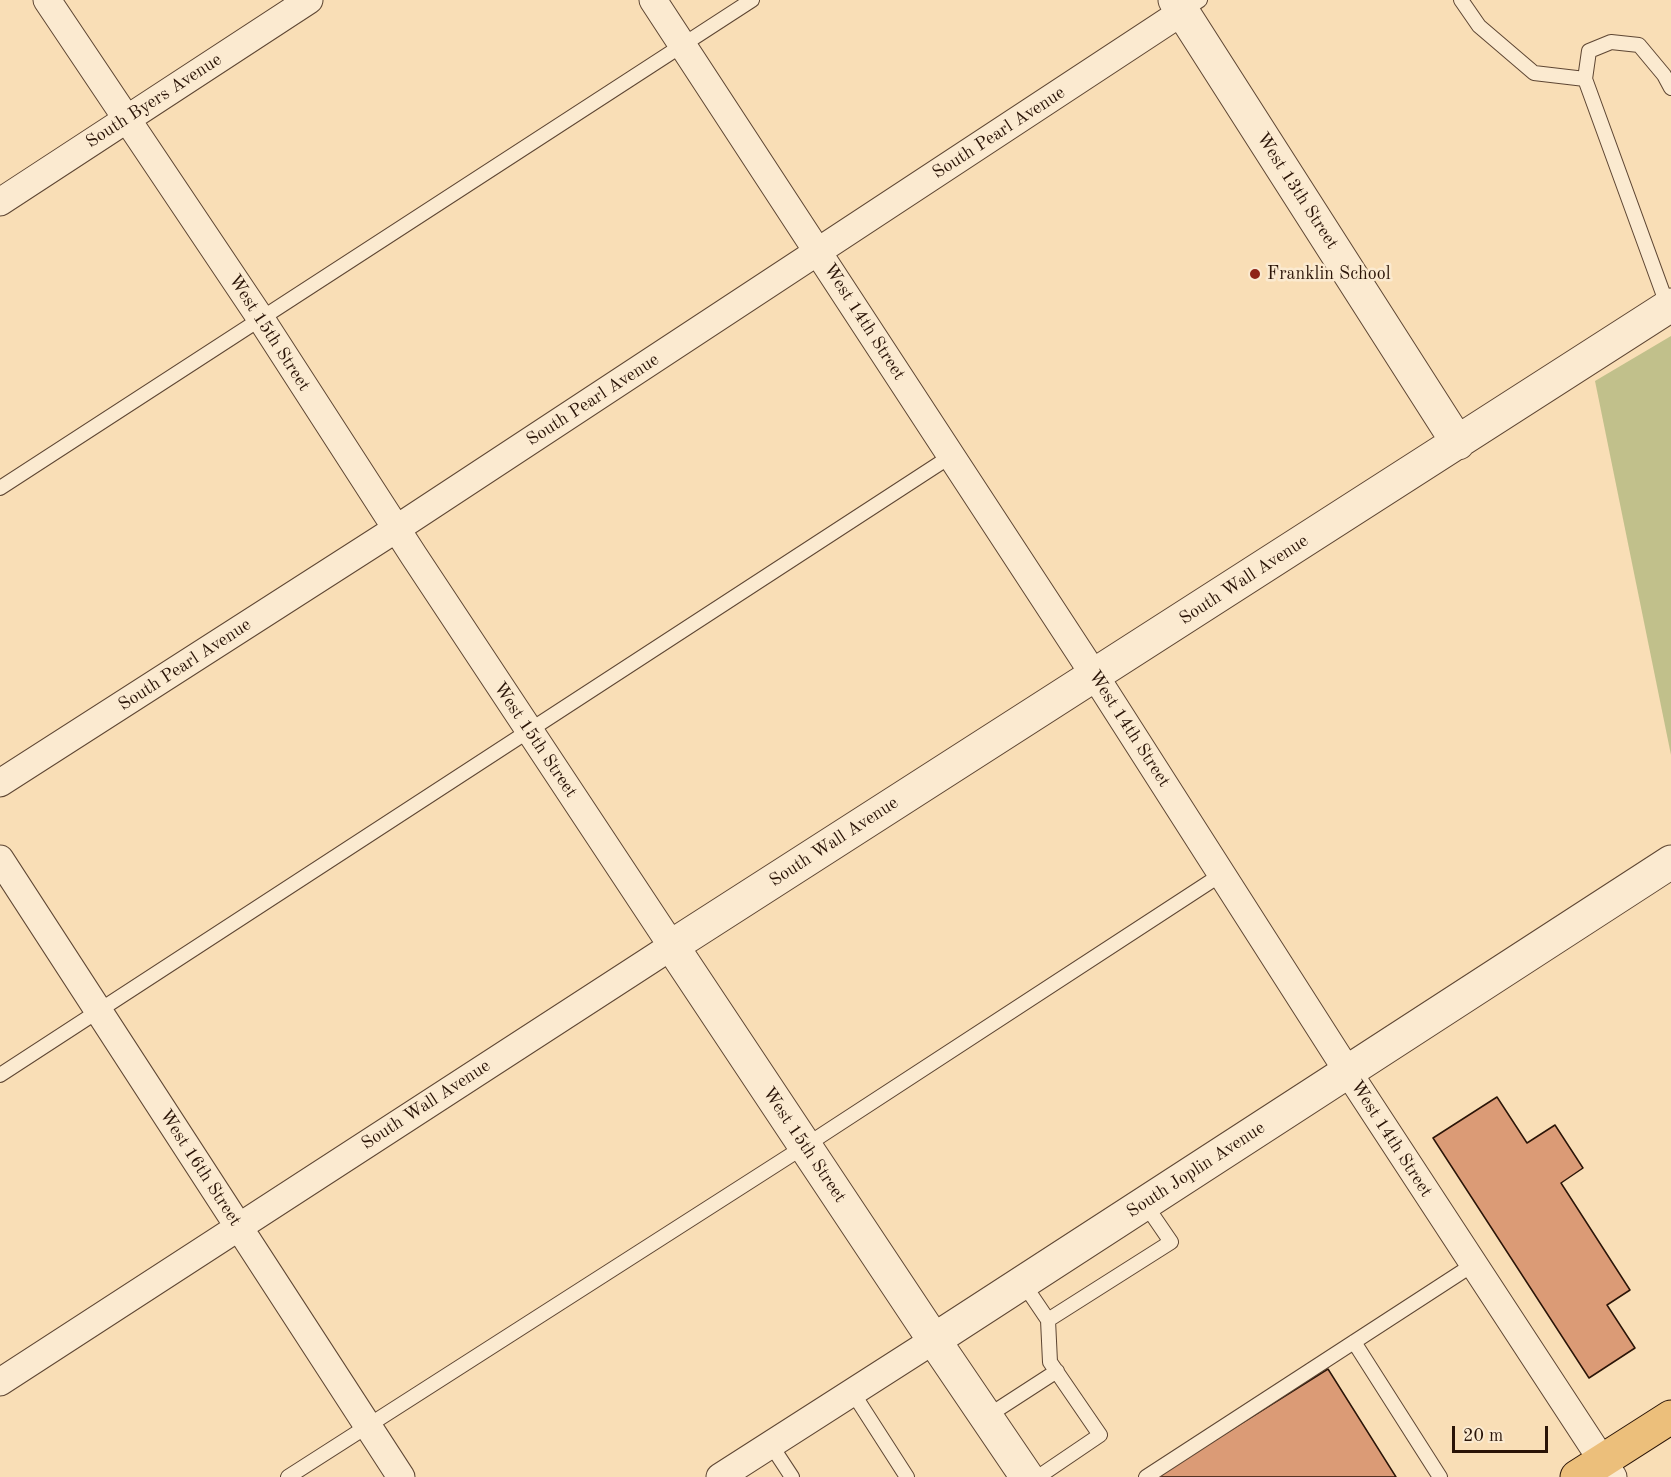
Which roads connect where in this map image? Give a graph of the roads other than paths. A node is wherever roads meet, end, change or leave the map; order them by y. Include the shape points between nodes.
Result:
1 (47, 0) edge
2 (309, 0) edge
3 (652, 0) edge
4 (753, 0) edge
5 (1461, 0) edge
6 (1186, 4) edge
7 (683, 47) junction
8 (1585, 79) junction
9 (1671, 88) edge
10 (126, 120) junction
11 (0, 202) edge
12 (819, 251) junction
13 (1670, 306) edge
14 (261, 319) junction
15 (1458, 443) junction
16 (951, 456) junction
17 (0, 488) edge
18 (396, 529) junction
19 (1095, 676) junction
20 (529, 730) junction
21 (0, 783) edge
22 (0, 859) edge
23 (1671, 862) edge
24 (1222, 874) junction
25 (672, 946) junction
26 (98, 1011) junction
27 (1348, 1072) junction
28 (0, 1075) edge
29 (805, 1146) junction
30 (1145, 1203) junction
31 (239, 1227) junction
32 (1474, 1264) junction
33 (1023, 1283) junction
34 (1048, 1320) junction
35 (934, 1341) junction
36 (1354, 1342) junction
37 (1057, 1371) junction
38 (0, 1382) edge
39 (853, 1393) junction
40 (986, 1417) junction
41 (1671, 1417) edge
42 (368, 1426) junction
43 (771, 1445) junction
44 (1598, 1472) edge
45 (288, 1477) edge
46 (401, 1477) edge
47 (720, 1477) edge
48 (792, 1477) edge
49 (907, 1477) edge
50 (1027, 1477) edge
51 (1038, 1477) edge
52 (1146, 1477) edge
53 (1440, 1477) edge

1 - 10 street, West 15th Street
2 - 10 street, South Byers Avenue
3 - 7 street, West 14th Street
4 - 7 lane
5 - 8 lane via 1479,26 1534,73
6 - 12 street, South Pearl Avenue
6 - 15 street, West 13th Street
7 - 12 street, West 14th Street
7 - 14 lane
8 - 9 lane via 1589,51 1611,42 1639,45
8 - 13 lane
10 - 11 street, South Byers Avenue
10 - 14 street, West 15th Street
12 - 16 street, West 14th Street
12 - 18 street, South Pearl Avenue
13 - 15 street, South Wall Avenue
14 - 17 lane
14 - 18 street, West 15th Street
15 - 19 street, South Wall Avenue
16 - 19 street, West 14th Street
16 - 20 lane
18 - 20 street, West 15th Street
18 - 21 street, South Pearl Avenue
19 - 24 street, West 14th Street
19 - 25 street, South Wall Avenue
20 - 25 street, West 15th Street
20 - 26 lane
22 - 26 street, West 16th Street
23 - 27 street, South Joplin Avenue
24 - 27 street, West 14th Street
24 - 29 lane
25 - 29 street, West 15th Street
25 - 31 street, South Wall Avenue
26 - 28 lane
26 - 31 street, West 16th Street
27 - 30 street, South Joplin Avenue
27 - 32 street, West 14th Street
29 - 35 street, West 15th Street
29 - 42 lane
30 - 33 street, South Joplin Avenue
30 - 34 lane via 1171,1242
31 - 38 street, South Wall Avenue
31 - 42 street, West 16th Street
32 - 36 lane
32 - 44 street, West 14th Street
33 - 34 lane
33 - 35 street, South Joplin Avenue
34 - 37 lane via 1050,1362
35 - 39 street, South Joplin Avenue
35 - 40 street, West 15th Street
36 - 52 lane
36 - 53 lane
37 - 40 lane
37 - 51 lane via 1100,1435
39 - 43 street, South Joplin Avenue
39 - 49 lane
40 - 50 street, West 15th Street
41 - 44 main road
42 - 45 lane
42 - 46 street, West 16th Street
43 - 47 street, South Joplin Avenue
43 - 48 lane

